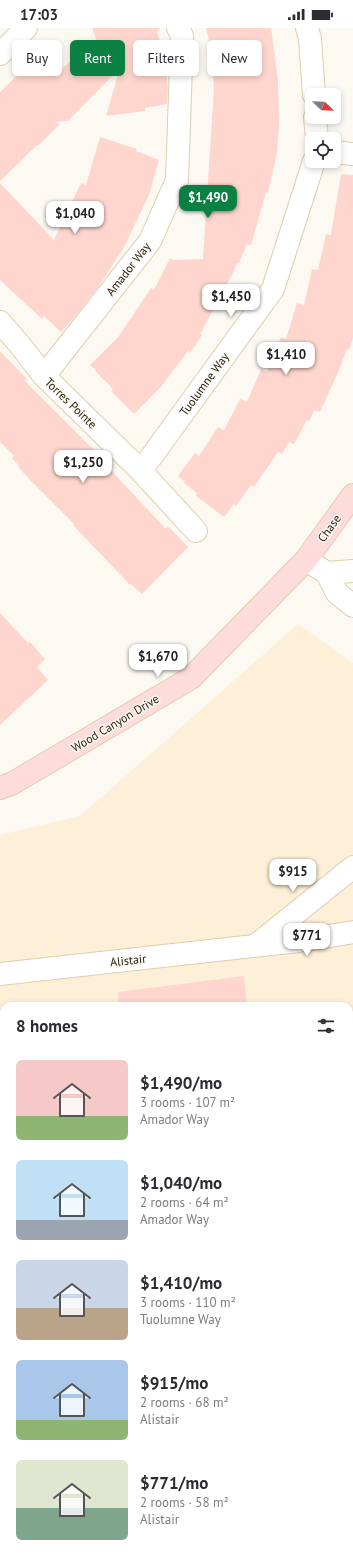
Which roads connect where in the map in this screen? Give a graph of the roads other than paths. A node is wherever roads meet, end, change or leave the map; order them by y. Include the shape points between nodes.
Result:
1 (26, 28) edge
2 (178, 28) edge
3 (307, 28) edge
4 (0, 54) edge
5 (313, 88) edge
6 (341, 153) edge
7 (353, 154) edge
8 (312, 168) edge
9 (0, 322) edge
10 (44, 376) junction
11 (141, 471) junction
12 (353, 495) edge
13 (196, 531) dead end
14 (306, 560) junction
15 (353, 571) edge
16 (327, 573) junction
17 (353, 606) edge
18 (0, 788) edge
19 (353, 867) edge
20 (353, 932) edge
21 (255, 946) junction
22 (0, 974) edge

1 - 4 street
2 - 10 street, Amador Way via 182,36 177,180 150,241
3 - 5 street
6 - 7 street
8 - 11 street, Tuolumne Way via 273,289
9 - 10 street, Torres Pointe
10 - 11 street, Torres Pointe
11 - 13 street, Torres Pointe
12 - 14 street, Chase
14 - 16 street
14 - 18 street, Wood Canyon Drive via 191,678 13,783
15 - 16 street
16 - 17 street via 337,594
19 - 21 street
20 - 21 street, Alistair
21 - 22 street, Alistair

